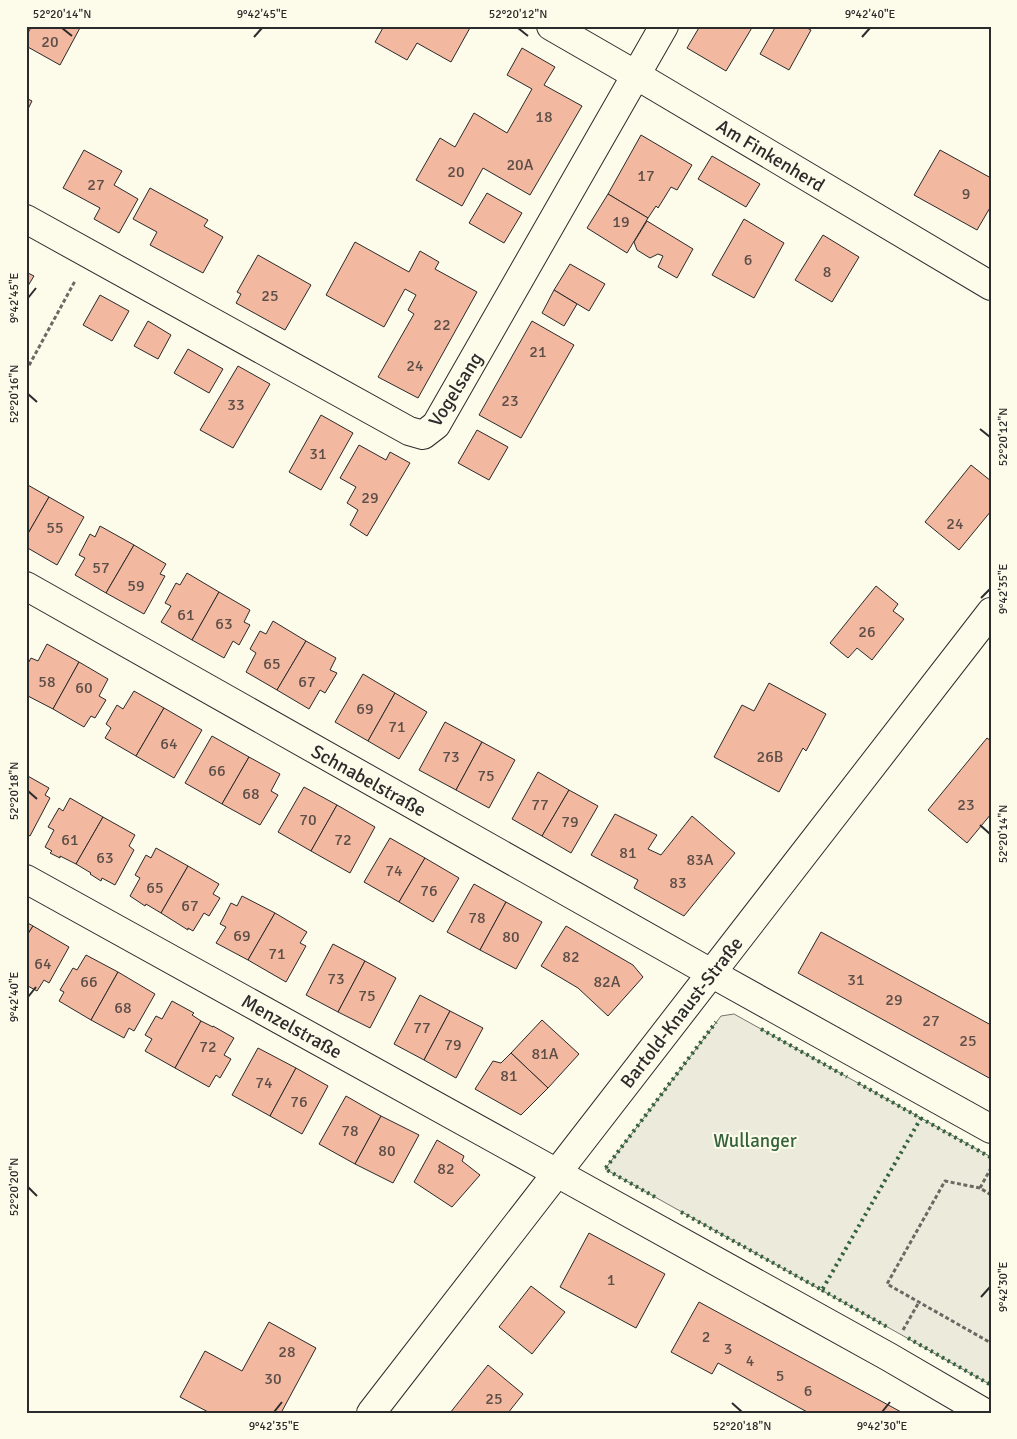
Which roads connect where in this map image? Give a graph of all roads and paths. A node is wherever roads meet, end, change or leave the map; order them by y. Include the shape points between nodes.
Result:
1 (551, 26) edge
2 (664, 26) edge
3 (636, 75) junction
4 (26, 219) edge
5 (89, 254) junction
6 (991, 286) edge
7 (26, 371) edge
8 (26, 586) edge
9 (991, 612) edge
10 (26, 879) edge
11 (711, 973) junction
12 (991, 1129) edge
13 (991, 1168) edge
14 (557, 1172) junction
15 (980, 1188) junction
16 (991, 1195) edge
17 (991, 1343) edge
18 (371, 1413) edge
19 (984, 1413) edge

1 - 3 street, Am Finkenherd
2 - 3 street, Vogelsang
3 - 5 street, Vogelsang via 436,425 423,434 409,431
3 - 6 street, Am Finkenherd
4 - 5 street, Vogelsang
5 - 7 path
8 - 11 street, Schnabelstraße
9 - 11 street, Bartold-Knaust-Straße
10 - 14 street, Menzelstraße
11 - 12 street
11 - 14 street, Bartold-Knaust-Straße
13 - 15 path
14 - 18 street, Bartold-Knaust-Straße
14 - 19 street
15 - 16 path
15 - 17 path via 946,1181 887,1284

